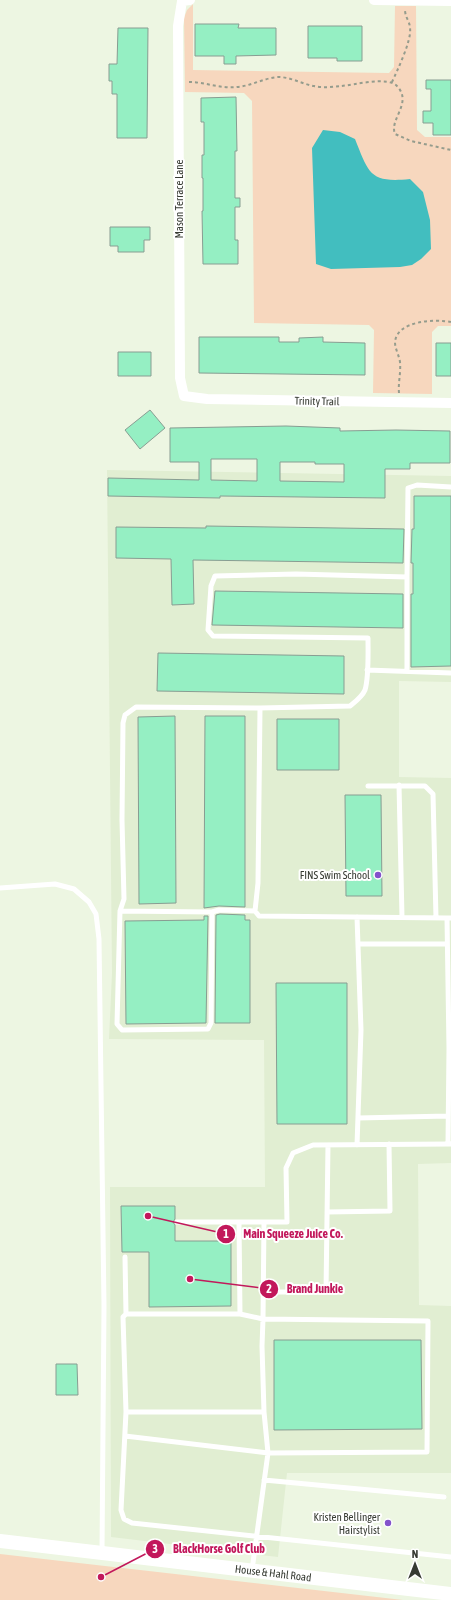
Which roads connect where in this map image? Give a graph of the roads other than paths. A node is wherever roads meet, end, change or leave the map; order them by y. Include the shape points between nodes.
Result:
1 (374, 0) edge
2 (404, 0) edge
3 (186, 1) edge
4 (451, 1) edge
5 (184, 396) joint
6 (451, 403) edge
7 (451, 486) edge
8 (407, 577) junction
9 (367, 670) junction
10 (407, 671) junction
11 (451, 673) edge
12 (260, 708) junction
13 (400, 785) junction
14 (368, 786) dead end
15 (0, 888) edge
16 (120, 911) junction
17 (255, 911) junction
18 (212, 912) junction
19 (357, 917) junction
20 (402, 917) junction
21 (436, 918) junction
22 (449, 918) edge
23 (358, 944) junction
24 (448, 944) junction
25 (448, 1116) junction
26 (358, 1118) junction
27 (357, 1144) junction
28 (389, 1144) junction
29 (449, 1144) edge
30 (328, 1145) junction
31 (327, 1212) junction
32 (177, 1222) dead end
33 (239, 1222) junction
34 (264, 1222) junction
35 (125, 1257) dead end
36 (264, 1292) junction
37 (126, 1314) junction
38 (240, 1314) junction
39 (263, 1319) junction
40 (126, 1412) junction
41 (264, 1412) junction
42 (125, 1436) junction
43 (268, 1453) junction
44 (264, 1480) junction
45 (444, 1497) dead end
46 (257, 1537) junction
47 (0, 1541) edge
48 (102, 1553) junction
49 (451, 1557) edge
50 (252, 1571) junction
51 (451, 1594) edge

1 - 2 street
2 - 4 street
3 - 5 street, Mason Terrace Lane via 178,26 180,378
5 - 6 street, Trinity Trail via 207,399
7 - 8 lane via 417,485 408,488
8 - 9 lane via 296,574 215,576 211,586 208,630 213,636 368,638
8 - 10 lane
9 - 10 lane
9 - 12 lane via 365,690 350,706
10 - 11 lane
12 - 16 lane via 136,707 125,715 122,820 124,899
12 - 17 lane via 258,883
13 - 14 lane
13 - 20 lane
13 - 21 lane via 425,786 433,794
15 - 48 lane via 55,884 74,889 89,902 96,914 99,939 104,1306
16 - 18 lane
16 - 18 lane via 117,1024 122,1030 208,1029 211,1023
17 - 18 lane
17 - 19 lane via 259,916
19 - 20 lane
19 - 23 lane
20 - 21 lane
21 - 22 lane
22 - 24 lane
23 - 24 lane
23 - 26 lane via 361,1030
24 - 25 lane
25 - 26 lane
25 - 29 lane
26 - 27 lane
27 - 28 lane
27 - 30 lane
28 - 29 lane
28 - 31 lane via 390,1211
30 - 31 lane
30 - 34 lane via 313,1145 293,1153 286,1168 287,1222
31 - 36 lane via 326,1292
32 - 33 lane
33 - 34 lane
33 - 38 lane
34 - 36 lane
35 - 37 lane
36 - 39 lane
37 - 38 lane
37 - 40 lane via 123,1317
38 - 39 lane
39 - 41 lane
39 - 43 lane via 428,1322 427,1452
40 - 41 lane
40 - 42 lane
41 - 43 lane
42 - 43 lane
42 - 46 lane via 121,1510 124,1519 132,1523
43 - 44 lane
44 - 45 lane
44 - 46 lane
46 - 49 lane
46 - 50 lane
47 - 48 street, House & Hahl Road
48 - 50 street, House & Hahl Road
50 - 51 street, House & Hahl Road

